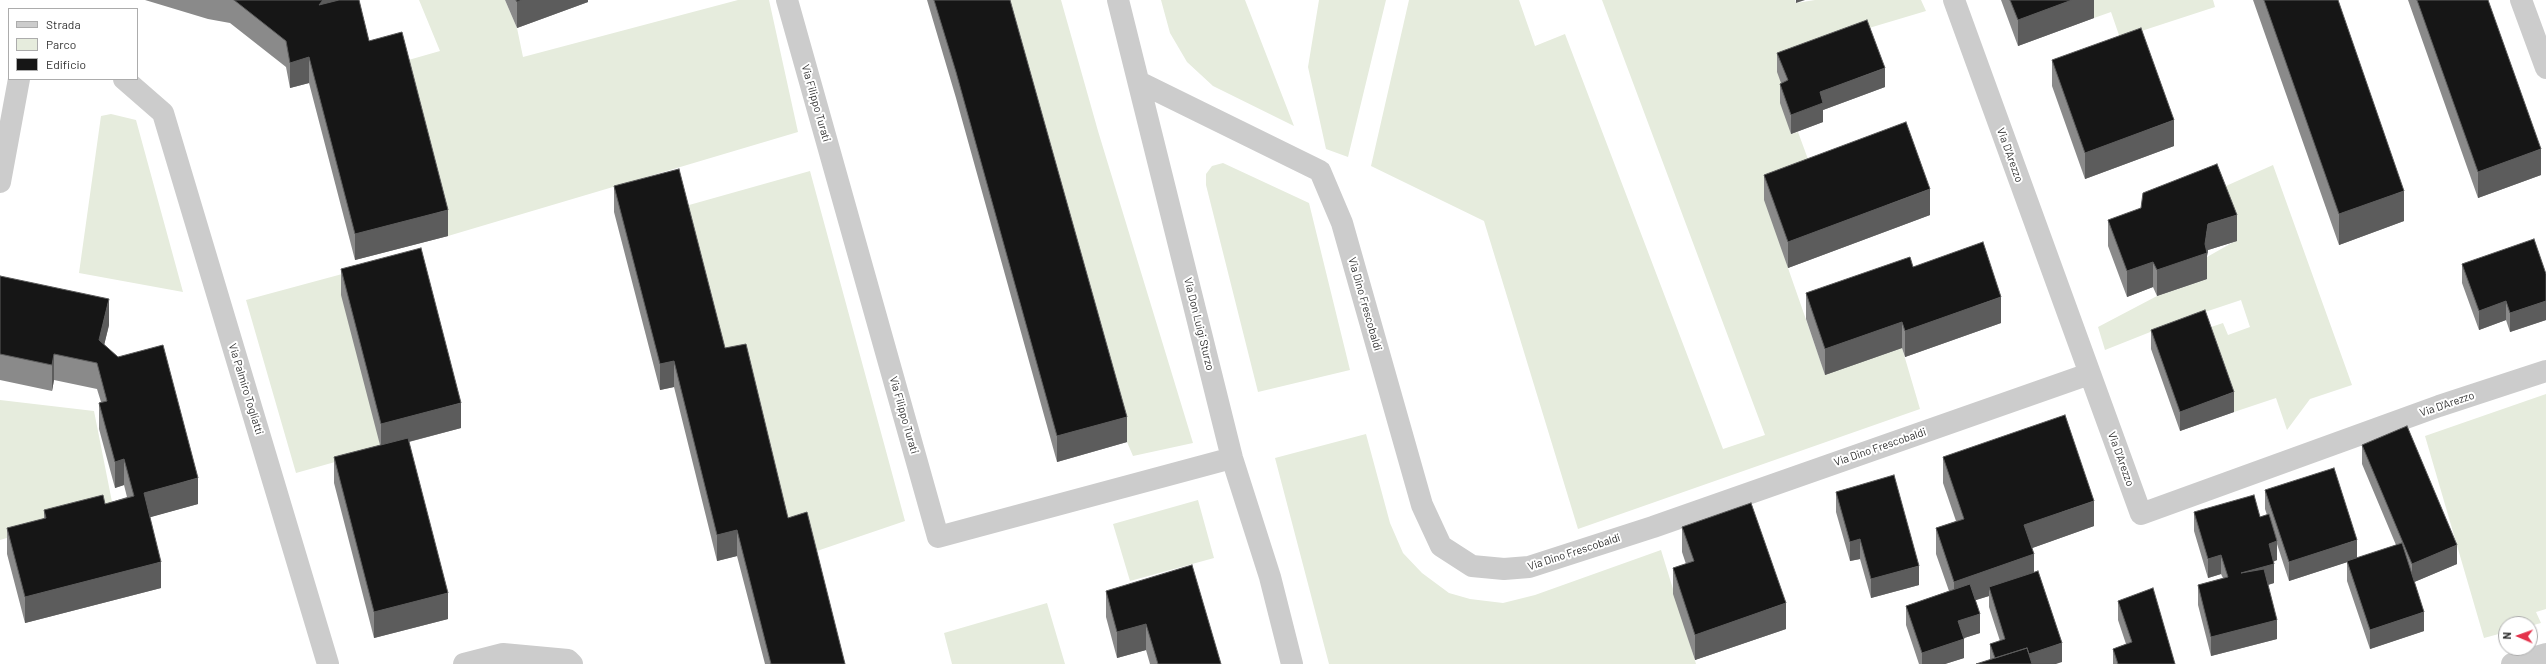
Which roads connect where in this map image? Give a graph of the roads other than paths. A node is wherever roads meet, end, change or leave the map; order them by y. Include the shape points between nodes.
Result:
1 (787, 0) edge
2 (1118, 0) edge
3 (1954, 0) edge
4 (2522, 0) edge
5 (2546, 68) edge
6 (19, 80) edge
7 (125, 80) edge
8 (1140, 82) junction
9 (0, 182) edge
10 (2546, 371) edge
11 (2090, 374) junction
12 (1232, 458) junction
13 (2546, 654) edge
14 (1289, 658) edge
15 (328, 664) edge
16 (464, 664) edge
17 (572, 664) edge
18 (2512, 664) edge

1 - 12 street, Via Filippo Turati via 938,537
2 - 8 street, Via Don Luigi Sturzo
3 - 11 street, Via D'Arezzo
4 - 5 street
6 - 9 street
7 - 15 street, Via Palmiro Togliatti via 163,114
8 - 11 street, Via Dino Frescobaldi via 1320,171 1342,223 1422,505 1441,546 1472,566 1504,569 1529,567 1653,527
8 - 12 street, Via Don Luigi Sturzo
10 - 11 street, Via D'Arezzo via 2440,406 2141,514
12 - 14 street, Via Don Luigi Sturzo via 1270,578
13 - 18 street
16 - 17 street via 502,654 568,660

